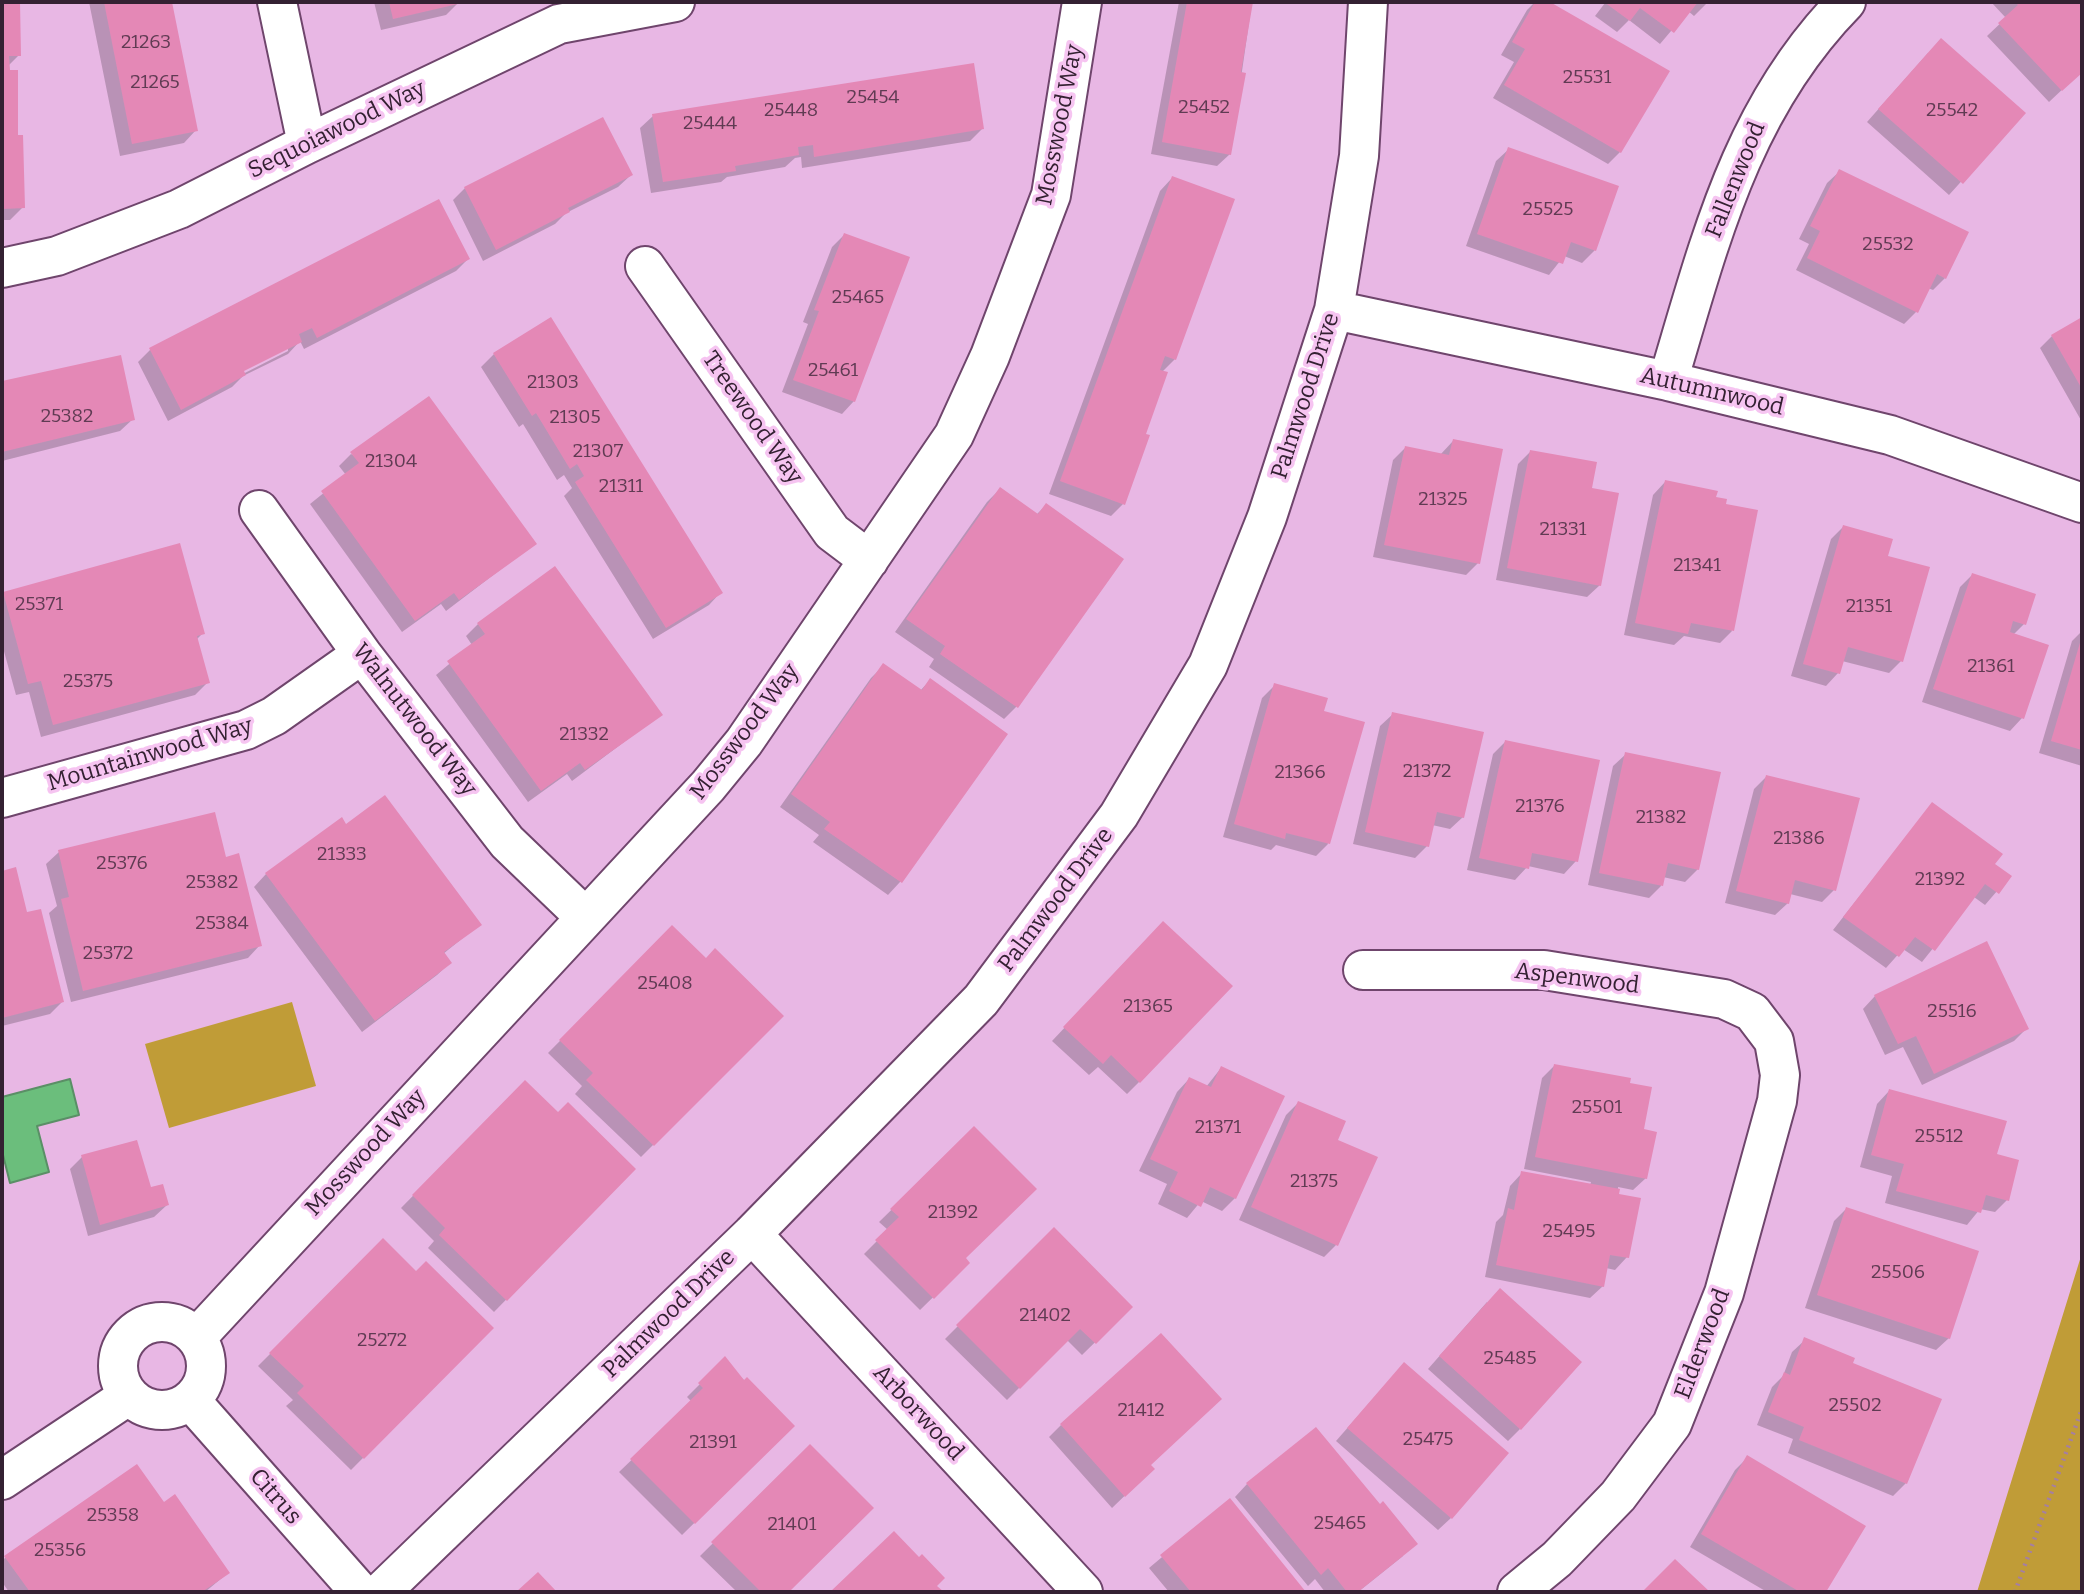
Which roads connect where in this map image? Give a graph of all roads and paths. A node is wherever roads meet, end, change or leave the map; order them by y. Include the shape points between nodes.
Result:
1 (277, 2) edge
2 (676, 2) edge
3 (1082, 2) edge
4 (1368, 2) edge
5 (1846, 2) edge
6 (307, 144) junction
7 (645, 266) dead end
8 (2, 268) edge
9 (1334, 310) junction
10 (1668, 380) junction
11 (2082, 503) edge
12 (259, 510) dead end
13 (869, 560) junction
14 (362, 654) junction
15 (2, 798) edge
16 (585, 917) junction
17 (1363, 970) dead end
18 (1774, 1041) joint
19 (752, 1234) junction
20 (196, 1338) junction
21 (128, 1396) junction
22 (191, 1401) junction
23 (2082, 1409) edge
24 (2, 1480) edge
25 (360, 1592) edge
26 (381, 1592) edge
27 (1083, 1592) edge
28 (1517, 1592) edge
29 (2015, 1592) edge

1 - 6 street
2 - 6 street, Sequoiawood Way via 559,24
3 - 13 street, Mosswood Way via 1051,195 990,356 954,435
4 - 9 street, Palmwood Drive via 1359,156
5 - 10 street, Fallenwood via 1798,56 1746,144 1718,215
6 - 8 street, Sequoiawood Way via 179,209 57,256
7 - 13 street, Treewood Way via 832,533
9 - 10 street, Autumnwood
9 - 19 street, Palmwood Drive via 1267,517 1208,665 1119,815 981,1000
10 - 11 street, Autumnwood via 1890,435
12 - 14 street, Walnutwood Way
13 - 16 street, Mosswood Way via 744,742
14 - 15 street, Mountainwood Way via 274,716 246,730
14 - 16 street, Walnutwood Way via 507,842
16 - 20 street, Mosswood Way
17 - 18 street, Aspenwood via 1544,970 1724,999 1752,1012
18 - 28 street, Elderwood via 1780,1075 1777,1101 1724,1293 1672,1424 1618,1496 1558,1559
19 - 26 street, Palmwood Drive
19 - 27 street, Arborwood
20 - 21 street via 183,1326 165,1322 148,1324 133,1333 121,1346 117,1363
20 - 22 street via 205,1352 206,1370 202,1387
21 - 22 street via 141,1407 158,1411
21 - 24 street
22 - 25 street, Citrus
23 - 29 path

